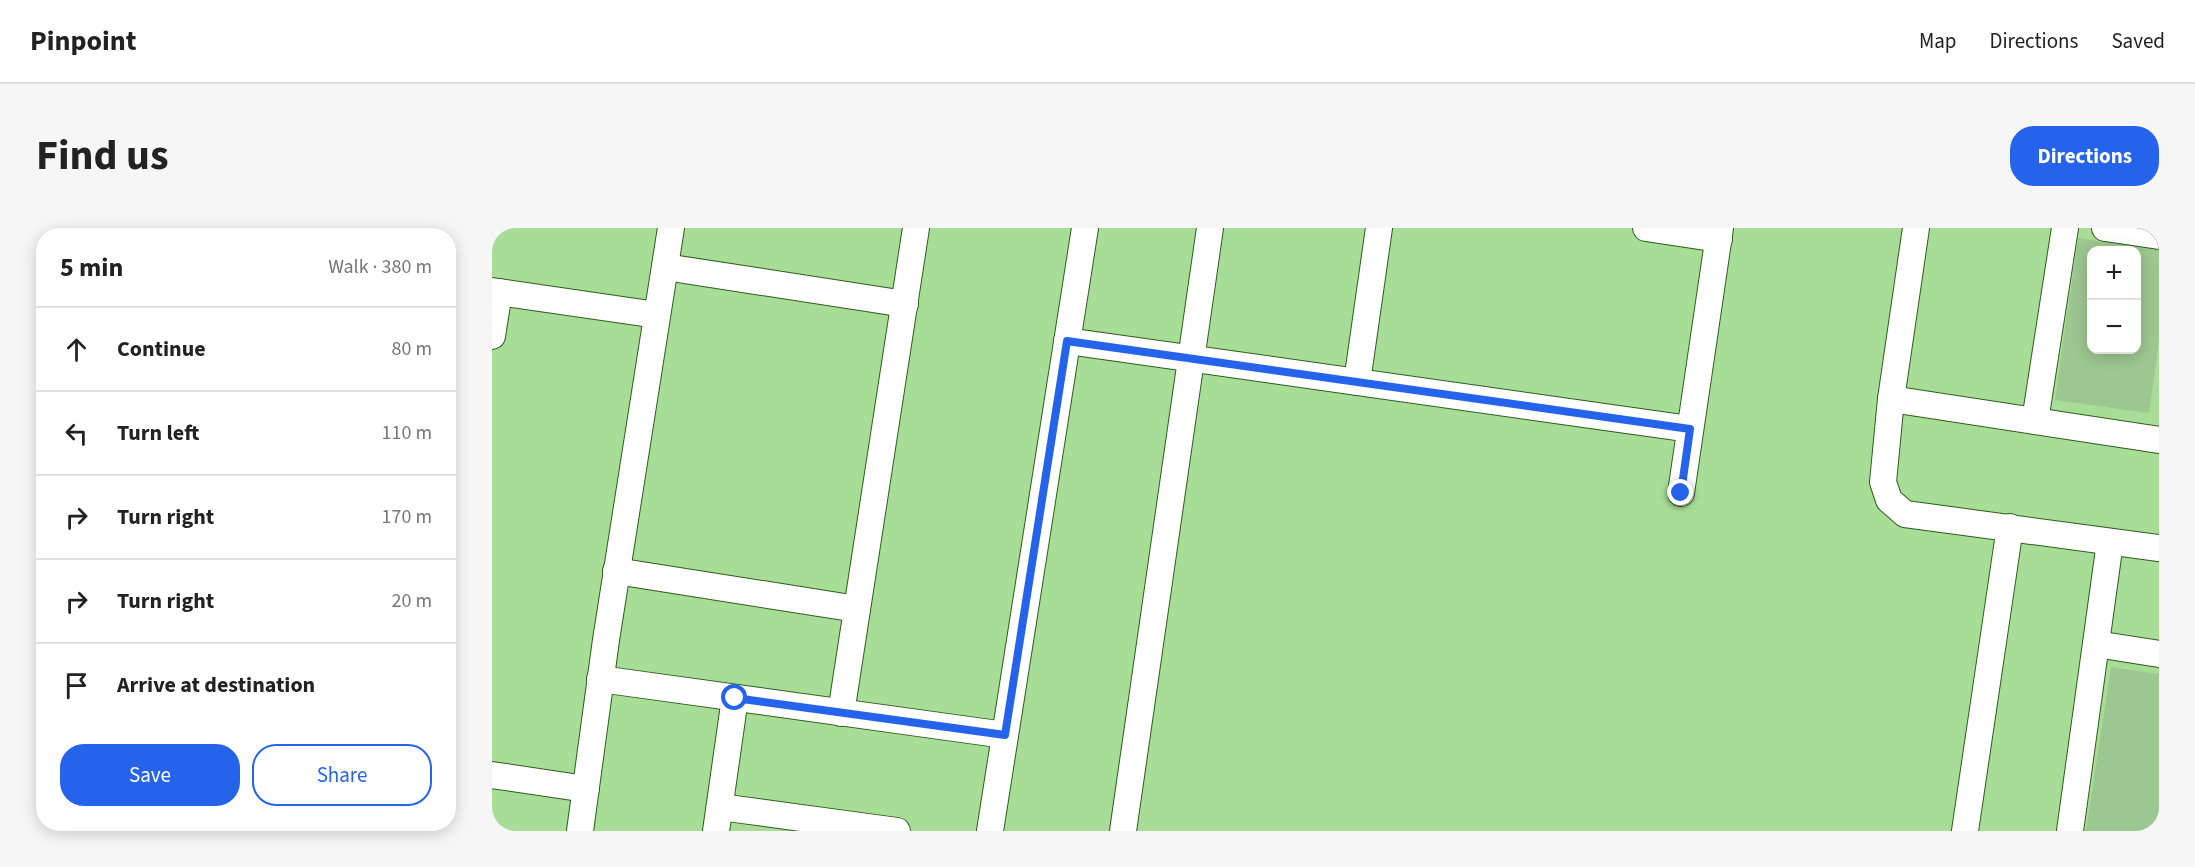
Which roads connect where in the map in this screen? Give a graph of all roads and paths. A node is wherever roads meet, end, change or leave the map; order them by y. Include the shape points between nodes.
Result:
1 (671, 228) edge
2 (916, 228) edge
3 (1085, 228) edge
4 (1210, 228) edge
5 (1378, 228) edge
6 (1646, 228) edge
7 (1916, 228) edge
8 (2065, 228) edge
9 (2105, 228) edge
10 (1720, 233) edge
11 (2159, 236) edge
12 (665, 267) junction
13 (495, 292) edge
14 (904, 304) junction
15 (657, 315) junction
16 (492, 336) edge
17 (1067, 341) junction
18 (1192, 359) junction
19 (1357, 382) junction
20 (1891, 399) junction
21 (2035, 421) junction
22 (1690, 429) junction
23 (2159, 440) edge
24 (1681, 493) dead end
25 (2010, 527) junction
26 (2110, 542) junction
27 (2159, 548) edge
28 (616, 571) junction
29 (857, 609) junction
30 (2096, 644) junction
31 (2159, 654) edge
32 (600, 679) junction
33 (735, 698) junction
34 (841, 713) junction
35 (1005, 735) junction
36 (492, 775) edge
37 (586, 789) junction
38 (718, 819) edge
39 (833, 827) edge
40 (580, 831) edge
41 (897, 831) edge
42 (990, 831) edge
43 (1123, 831) edge
44 (1965, 831) edge
45 (2070, 831) edge

1 - 12 street
2 - 14 street
3 - 17 street
4 - 18 street
5 - 19 street
6 - 10 street
7 - 20 street
8 - 21 street
9 - 11 street
10 - 22 street
12 - 14 street
12 - 15 street
13 - 15 street
13 - 16 street
14 - 29 street
15 - 28 street
17 - 18 street
17 - 35 street
18 - 19 street
18 - 43 street
19 - 22 street
20 - 21 street
20 - 25 street via 1883,482 1889,500 1905,514
21 - 23 street
22 - 24 street
25 - 26 street
25 - 44 street
26 - 27 street
26 - 30 street
28 - 29 street
28 - 32 street
29 - 34 street
30 - 31 street
30 - 45 street
32 - 33 street
32 - 37 street
33 - 34 street
33 - 38 street
34 - 35 street
35 - 42 street
36 - 37 street
37 - 40 street
38 - 39 street
39 - 41 street

